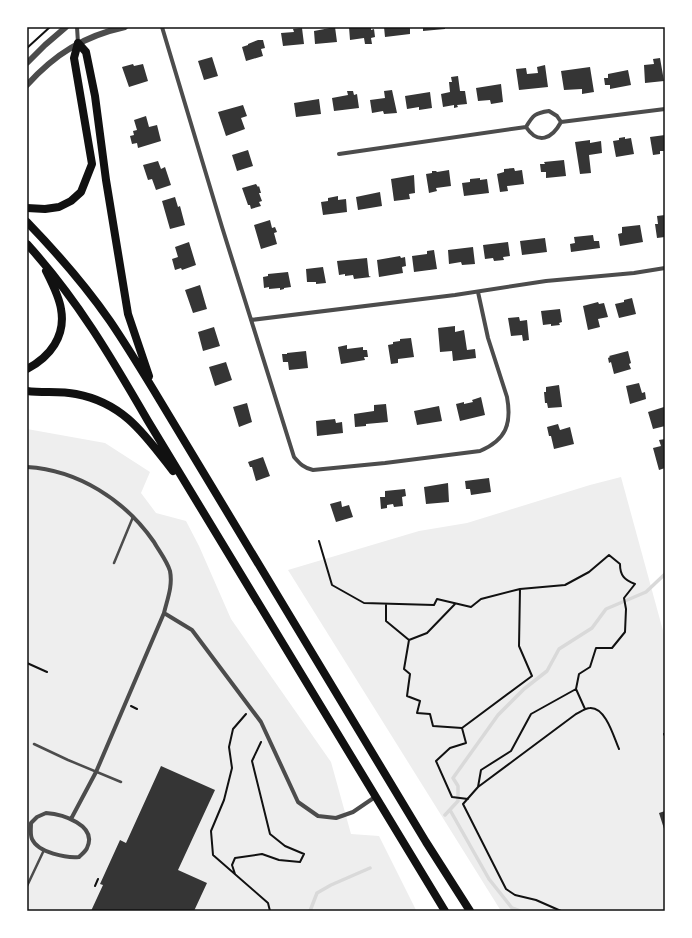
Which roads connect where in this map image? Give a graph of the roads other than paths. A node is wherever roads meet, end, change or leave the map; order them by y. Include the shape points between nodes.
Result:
1 (66, 27) edge
2 (77, 27) edge
3 (125, 27) edge
4 (162, 27) edge
5 (78, 43) junction
6 (27, 63) edge
7 (27, 85) edge
8 (665, 109) edge
9 (560, 122) junction
10 (526, 127) junction
11 (339, 154) dead end
12 (27, 208) edge
13 (27, 222) edge
14 (27, 244) edge
15 (40, 260) junction
16 (665, 268) edge
17 (478, 292) junction
18 (251, 320) junction
19 (27, 369) edge
20 (153, 389) junction
21 (27, 391) edge
22 (27, 467) edge
23 (133, 517) junction
24 (207, 519) junction
25 (114, 563) dead end
26 (164, 613) junction
27 (34, 744) dead end
28 (96, 772) junction
29 (121, 782) dead end
30 (375, 797) junction
31 (71, 819) junction
32 (44, 850) junction
33 (27, 886) edge
34 (445, 911) edge
35 (470, 911) edge

1 - 6 street
2 - 5 street
3 - 5 street
4 - 18 street
5 - 7 street via 41,70
5 - 12 highway via 74,58 92,164 81,192 71,201 59,207
5 - 20 highway via 86,52 95,96 128,314
8 - 9 street
9 - 10 street via 549,111 537,113
9 - 10 street via 549,137 544,138 539,138
10 - 11 street
13 - 20 highway via 85,288
14 - 15 highway
15 - 19 highway via 55,290 62,320 60,333 47,356
15 - 24 highway via 81,312 106,350
16 - 17 street via 546,281
17 - 18 street
17 - 18 street via 488,338 509,406 506,431 499,440 480,450 385,463 314,470 299,463 294,457
20 - 35 highway
21 - 24 highway via 93,398 124,415 152,444
22 - 23 street via 79,479 117,502
23 - 25 lane
23 - 26 street via 148,533 170,571 171,588
24 - 30 highway
26 - 28 street
26 - 30 street via 192,630 261,722 298,802 318,816 336,818 353,812
27 - 28 lane
28 - 29 lane
28 - 31 street
30 - 34 highway
31 - 32 street via 46,813 30,823 32,839
31 - 32 street via 84,827 90,839 87,848 79,857 67,858
32 - 33 lane

